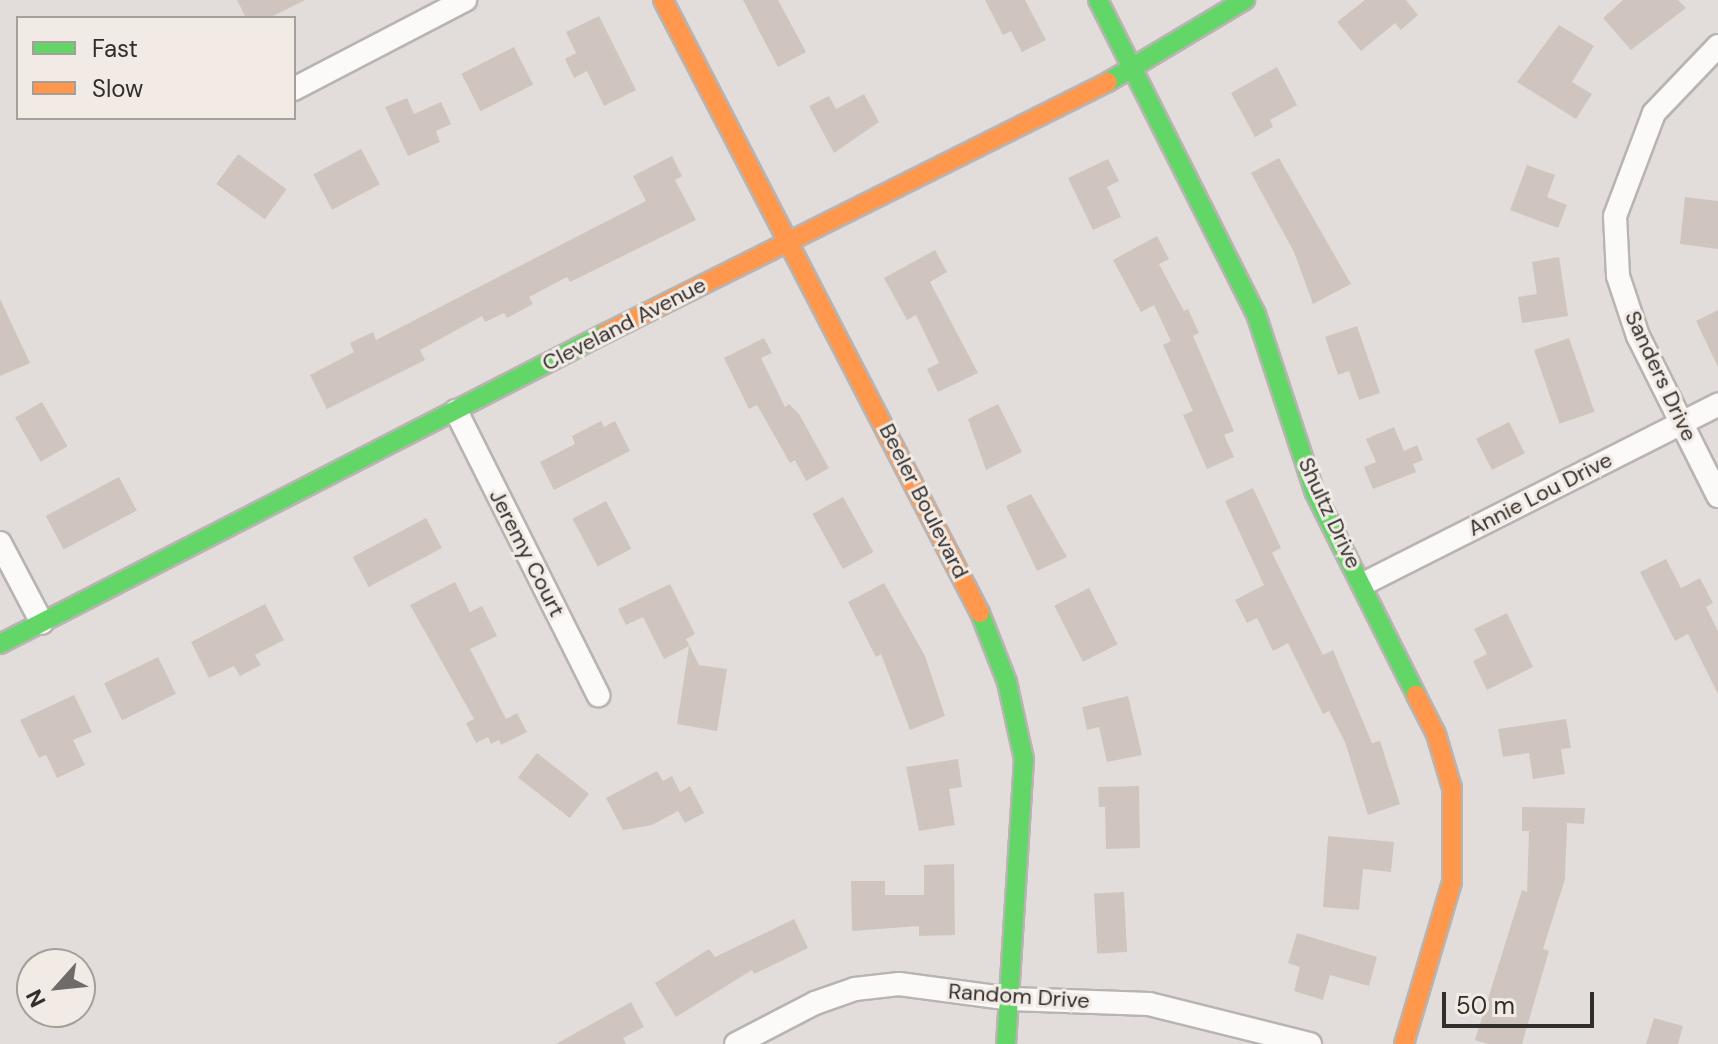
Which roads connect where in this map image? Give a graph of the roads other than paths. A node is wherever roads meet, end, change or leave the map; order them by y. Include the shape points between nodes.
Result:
1 (465, 0) edge
2 (663, 0) edge
3 (1098, 0) edge
4 (1245, 0) edge
5 (1718, 46) edge
6 (1134, 69) junction
7 (296, 88) edge
8 (788, 240) junction
9 (1718, 405) edge
10 (456, 411) junction
11 (1681, 423) junction
12 (1718, 496) edge
13 (0, 543) edge
14 (1363, 584) junction
15 (42, 623) junction
16 (0, 644) edge
17 (598, 695) dead end
18 (1011, 999) junction
19 (736, 1044) edge
20 (1006, 1044) edge
21 (1310, 1044) edge
22 (1404, 1044) edge

1 - 7 street
2 - 8 street, Beeler Boulevard
3 - 6 street, Shultz Drive
4 - 6 street, Cleveland Avenue
5 - 11 street, Sanders Drive via 1654,113 1615,216 1618,276 1638,336
6 - 8 street, Cleveland Avenue
6 - 14 street, Shultz Drive via 1256,314 1315,493
8 - 10 street, Cleveland Avenue
8 - 18 street, Beeler Boulevard via 976,602 1007,682 1024,759
9 - 11 street, Annie Lou Drive
10 - 15 street, Cleveland Avenue
10 - 17 street, Jeremy Court
11 - 12 street, Sanders Drive
11 - 14 street, Annie Lou Drive
13 - 15 street
14 - 22 street, Shultz Drive via 1413,681 1452,788 1452,882
15 - 16 street, Cleveland Avenue
18 - 19 street, Random Drive via 899,984 855,989 815,1003
18 - 20 street, Beeler Boulevard
18 - 21 street, Random Drive via 1149,1004

